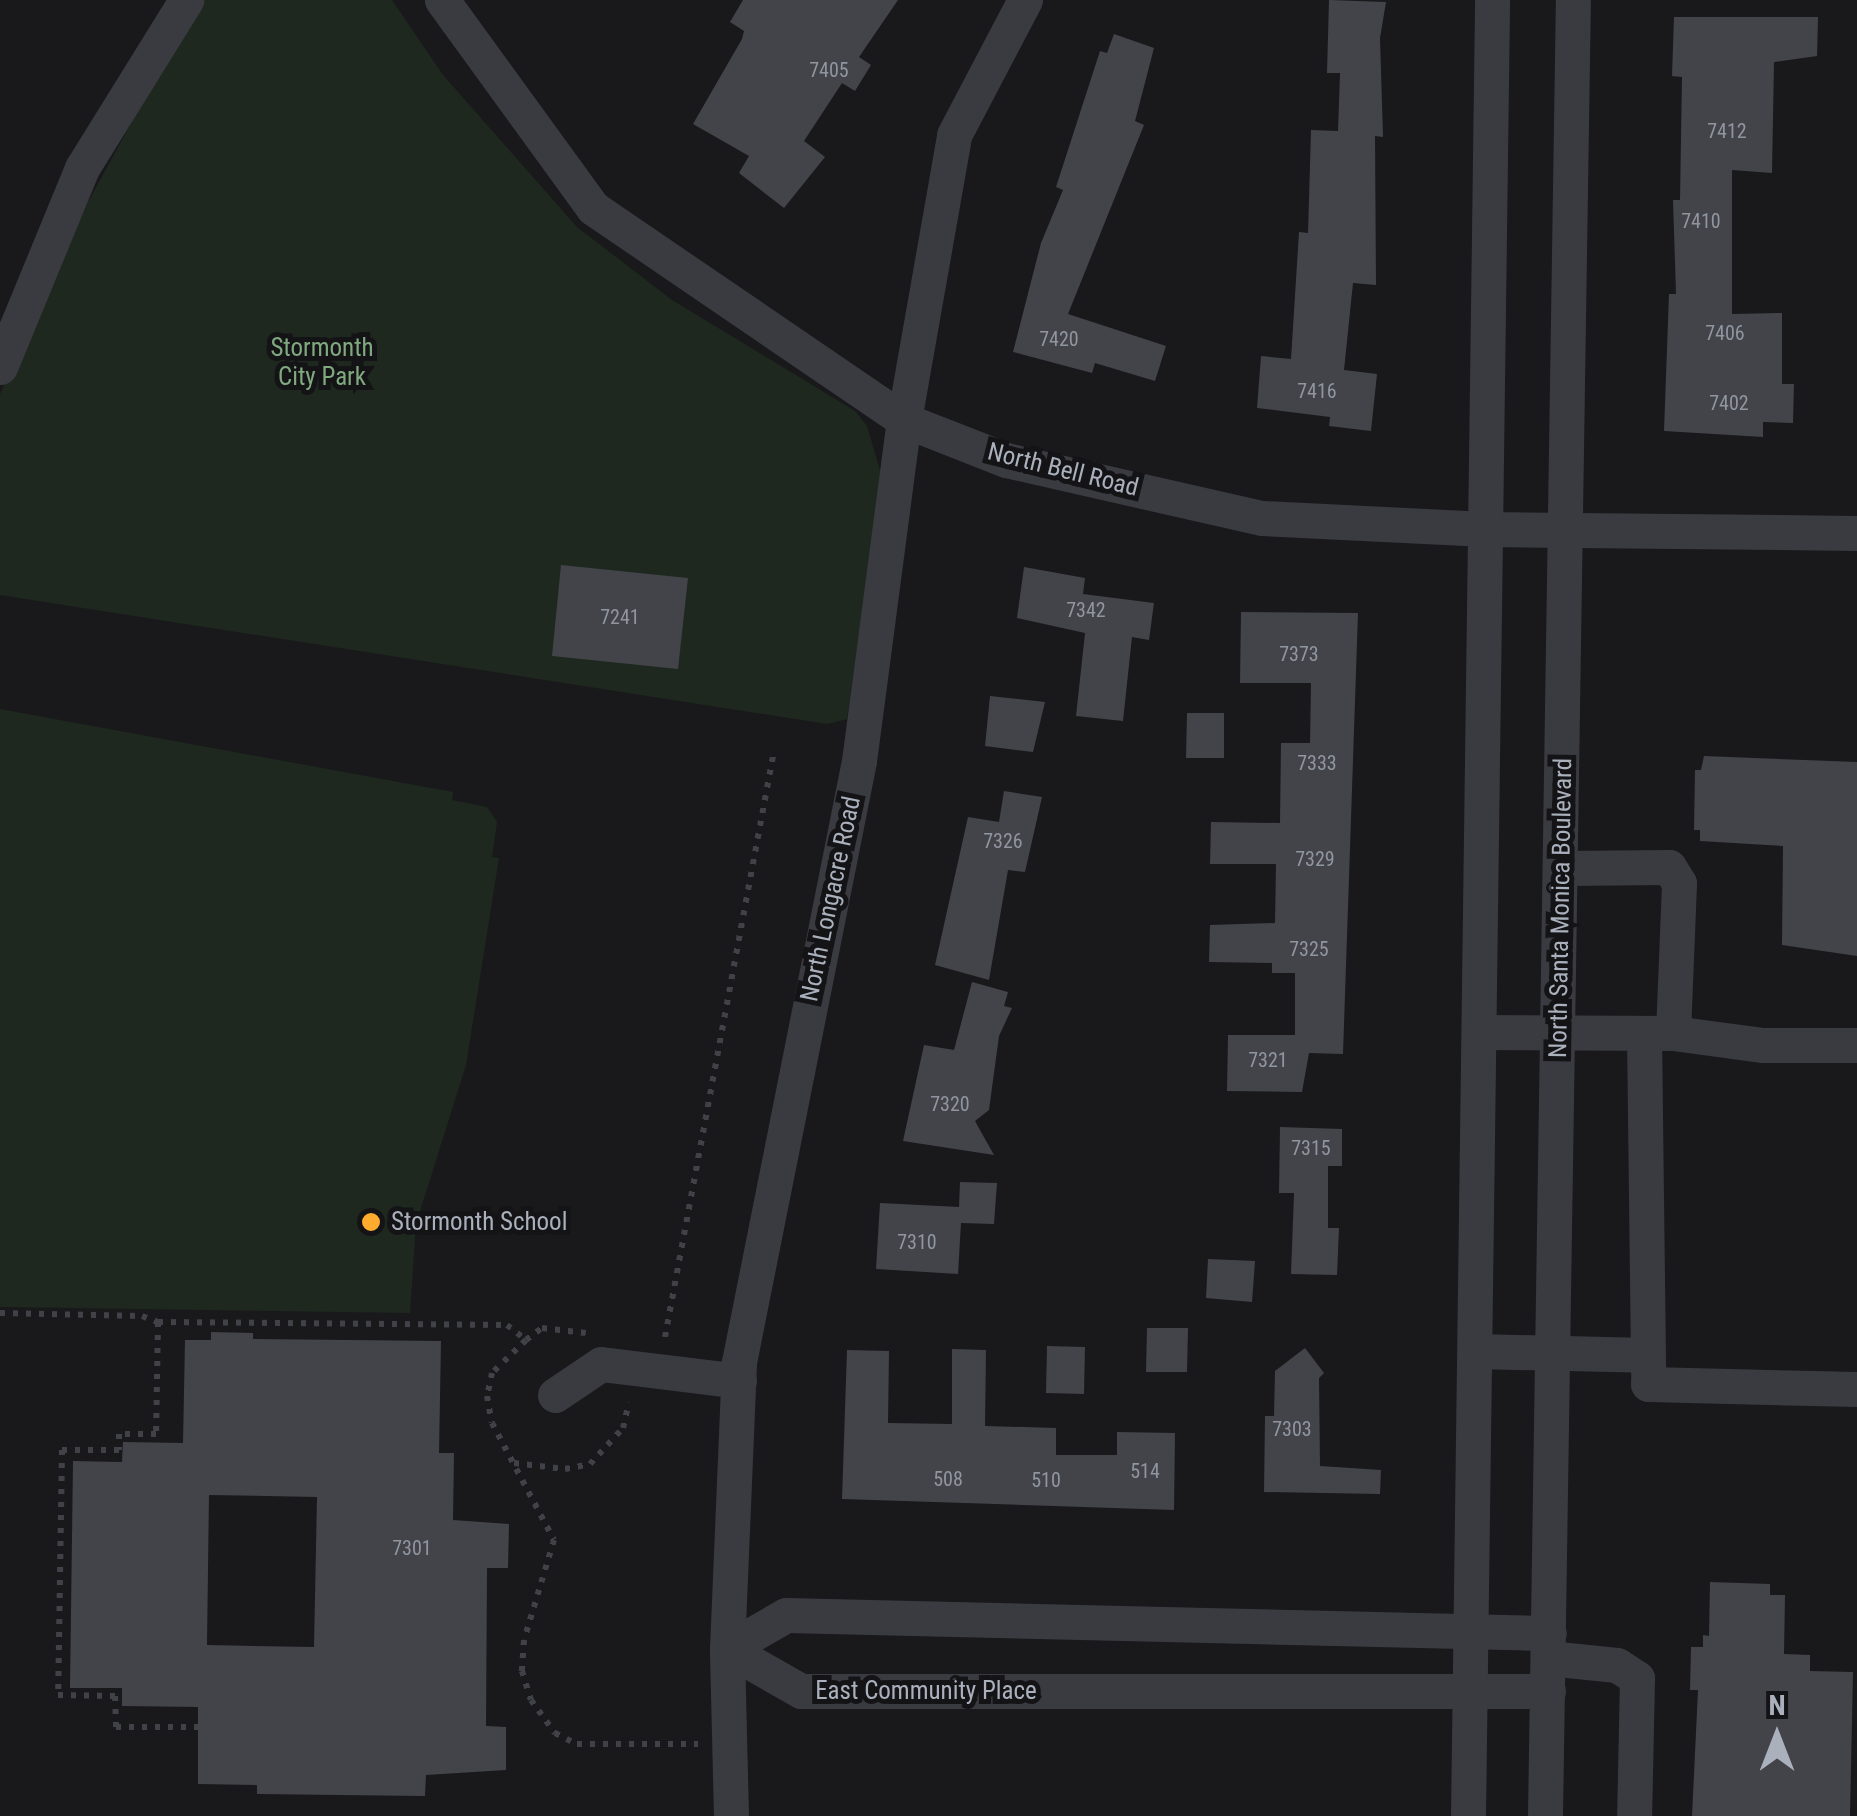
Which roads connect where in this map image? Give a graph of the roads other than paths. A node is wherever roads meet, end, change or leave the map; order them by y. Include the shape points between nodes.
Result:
1 (186, 0) edge
2 (442, 0) edge
3 (1025, 0) edge
4 (1492, 0) edge
5 (1573, 0) edge
6 (0, 368) edge
7 (904, 420) junction
8 (1486, 529) junction
9 (1567, 530) junction
10 (1857, 533) edge
11 (1562, 868) junction
12 (1480, 1032) junction
13 (1659, 1033) junction
14 (1559, 1034) junction
15 (1857, 1045) edge
16 (1554, 1350) junction
17 (1475, 1351) junction
18 (1646, 1354) junction
19 (739, 1381) junction
20 (1857, 1389) edge
21 (555, 1395) dead end
22 (1472, 1630) junction
23 (727, 1649) junction
24 (1548, 1661) junction
25 (1470, 1689) junction
26 (731, 1816) edge
27 (1468, 1816) edge
28 (1546, 1816) edge
29 (1634, 1816) edge

1 - 6 street via 82,168
2 - 7 street, North Bell Road via 593,208
3 - 7 street, North Longacre Road via 954,135
4 - 8 street
5 - 9 street, North Santa Monica Boulevard
7 - 8 street, North Bell Road via 1006,460 1262,518
7 - 19 street, North Longacre Road via 859,761
8 - 9 street, North Bell Road
8 - 12 street
9 - 10 street, North Bell Road
9 - 11 street, North Santa Monica Boulevard
11 - 13 street via 1669,867 1679,882
11 - 14 street, North Santa Monica Boulevard
12 - 14 street
12 - 17 street
13 - 14 street
13 - 15 street
13 - 18 street
14 - 16 street, North Santa Monica Boulevard
16 - 17 street
16 - 18 street
16 - 24 street, North Santa Monica Boulevard
17 - 22 street
18 - 20 street via 1648,1384
19 - 21 street via 601,1364
19 - 23 street, North Longacre Road
22 - 23 street via 786,1615
22 - 24 street
22 - 25 street
23 - 25 street, East Community Place via 801,1691
23 - 26 street, North Longacre Road
24 - 25 street, East Community Place
24 - 28 street, North Santa Monica Boulevard
24 - 29 street via 1617,1665 1637,1678
25 - 27 street

